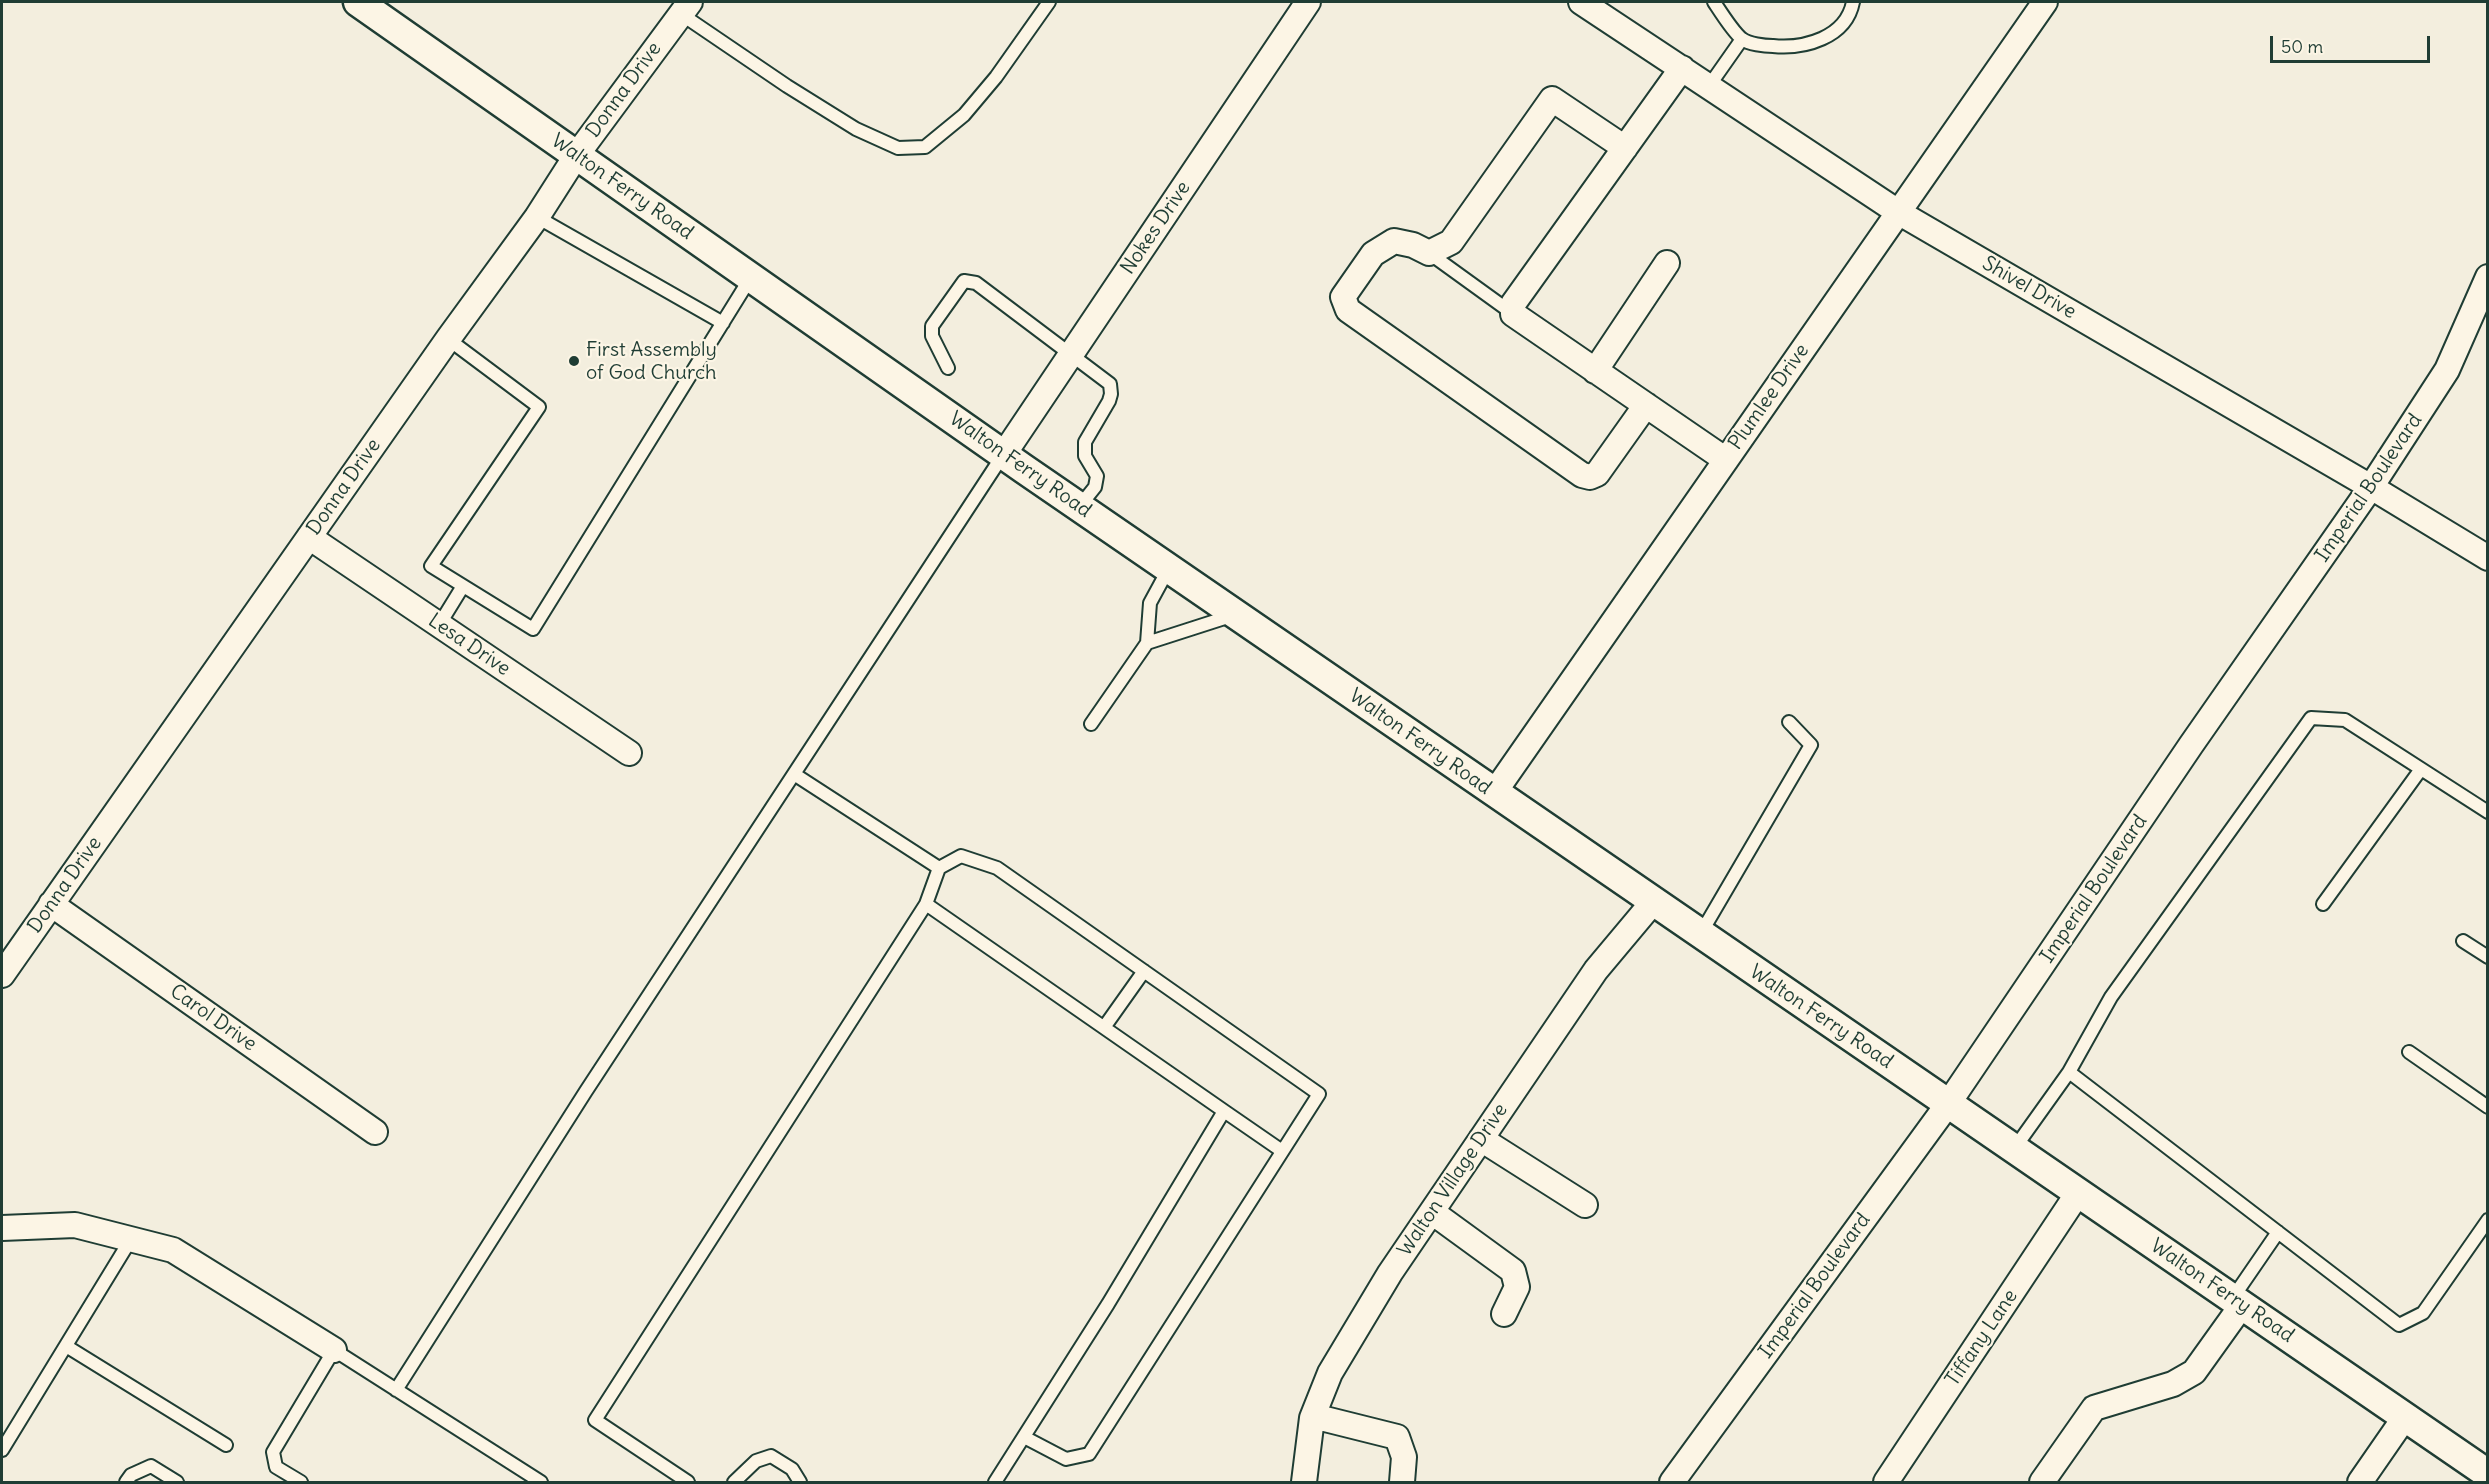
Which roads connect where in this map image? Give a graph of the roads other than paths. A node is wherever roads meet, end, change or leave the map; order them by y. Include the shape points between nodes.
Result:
1 (358, 2) edge
2 (1049, 2) edge
3 (1308, 2) edge
4 (1581, 2) edge
5 (1714, 2) edge
6 (1853, 2) edge
7 (2045, 2) edge
8 (685, 8) edge
9 (1742, 39) junction
10 (1682, 68) junction
11 (1709, 86) junction
12 (1625, 148) junction
13 (576, 156) junction
14 (1898, 212) junction
15 (537, 217) junction
16 (1429, 253) junction
17 (1667, 263) dead end
18 (751, 277) junction
19 (2487, 277) edge
20 (2483, 302) edge
21 (1513, 314) junction
22 (723, 323) junction
23 (448, 339) junction
24 (1072, 354) junction
25 (948, 368) dead end
26 (1595, 371) junction
27 (1646, 405) junction
28 (1004, 454) junction
29 (1725, 460) junction
30 (2371, 487) junction
31 (1079, 507) junction
32 (309, 537) junction
33 (2487, 558) edge
34 (1169, 568) junction
35 (463, 586) junction
36 (1236, 615) junction
37 (439, 625) junction
38 (1147, 643) junction
39 (1789, 722) dead end
40 (1091, 724) dead end
41 (629, 753) dead end
42 (2421, 769) junction
43 (794, 774) junction
44 (1494, 793) junction
45 (2487, 812) edge
46 (939, 868) junction
47 (1653, 902) junction
48 (51, 904) junction
49 (926, 904) junction
50 (2323, 904) dead end
51 (1700, 934) junction
52 (2463, 941) dead end
53 (2487, 957) edge
54 (1144, 971) junction
55 (2, 975) edge
56 (1105, 1026) junction
57 (2409, 1052) dead end
58 (2069, 1072) junction
59 (1948, 1104) junction
60 (2487, 1107) edge
61 (1224, 1111) junction
62 (375, 1132) dead end
63 (1481, 1139) junction
64 (2014, 1149) junction
65 (1282, 1151) junction
66 (2078, 1193) junction
67 (1585, 1205) dead end
68 (1432, 1212) junction
69 (2487, 1220) edge
70 (2, 1228) edge
71 (2278, 1232) junction
72 (131, 1239) junction
73 (2237, 1302) junction
74 (1504, 1314) dead end
75 (66, 1346) junction
76 (334, 1350) junction
77 (396, 1390) junction
78 (1313, 1416) junction
79 (2405, 1417) junction
80 (1024, 1437) junction
81 (226, 1445) dead end
82 (2, 1450) edge
83 (2487, 1474) edge
84 (126, 1482) edge
85 (177, 1482) edge
86 (301, 1482) edge
87 (541, 1482) edge
88 (684, 1482) edge
89 (734, 1482) edge
90 (800, 1482) edge
91 (996, 1482) edge
92 (1304, 1482) edge
93 (1402, 1482) edge
94 (1672, 1482) edge
95 (1886, 1482) edge
96 (2042, 1482) edge
97 (2360, 1482) edge

1 - 13 street, Walton Ferry Road
2 - 8 lane via 964,115 925,147 898,148 856,129 787,86
3 - 24 street, Nokes Drive
4 - 10 street, Shivel Drive
5 - 9 lane
6 - 9 lane via 1842,24 1821,41 1794,48
7 - 14 street, Plumlee Drive
8 - 13 street, Donna Drive
9 - 11 lane
10 - 11 street, Shivel Drive
10 - 12 street
11 - 14 street, Shivel Drive
12 - 16 street via 1552,99 1451,242
12 - 21 street via 1512,304
13 - 15 street, Donna Drive
13 - 18 street, Walton Ferry Road
14 - 29 street, Plumlee Drive
14 - 30 street, Shivel Drive
15 - 22 lane
15 - 23 street, Donna Drive
16 - 21 lane
16 - 27 street via 1394,241 1373,254 1343,297 1348,310 1582,475 1597,474
17 - 26 street
18 - 22 lane
18 - 28 street, Walton Ferry Road
19 - 20 street, Imperial Boulevard
20 - 30 street, Imperial Boulevard via 2447,370
21 - 26 street
22 - 35 lane via 533,629
23 - 32 street, Donna Drive
23 - 35 lane via 539,407 431,566
24 - 25 lane via 976,283 964,281 932,326 932,336
24 - 28 street, Nokes Drive
24 - 31 lane via 1110,384 1111,390 1109,401 1085,442 1085,456 1097,476 1095,487
26 - 27 street
27 - 29 street
28 - 31 street, Walton Ferry Road
28 - 43 lane
29 - 44 street, Plumlee Drive
30 - 33 street, Shivel Drive
30 - 59 street, Imperial Boulevard
31 - 34 street, Walton Ferry Road
32 - 37 street, Lesa Drive
32 - 48 street, Donna Drive
34 - 36 street, Walton Ferry Road
34 - 38 lane via 1150,603
35 - 37 lane
36 - 38 lane
36 - 44 street, Walton Ferry Road
37 - 41 street, Lesa Drive
38 - 40 lane
39 - 51 lane via 1811,745
42 - 45 lane
42 - 50 lane
42 - 58 lane via 2345,720 2312,718 2111,997
43 - 46 lane
43 - 77 lane
44 - 47 street, Walton Ferry Road
46 - 49 lane
46 - 54 lane via 961,856 997,868
47 - 51 street, Walton Ferry Road
47 - 63 street, Walton Village Drive via 1596,970
48 - 55 street, Donna Drive
48 - 62 street, Carol Drive
49 - 56 lane
49 - 88 lane via 595,1420
51 - 59 street, Walton Ferry Road
52 - 53 lane
54 - 56 lane
54 - 65 lane via 1319,1094
56 - 61 lane
57 - 60 lane
58 - 64 lane
58 - 71 lane
59 - 64 street, Walton Ferry Road
59 - 94 street, Imperial Boulevard
61 - 65 lane
61 - 80 lane
63 - 67 street
63 - 68 street, Walton Village Drive
64 - 66 street, Walton Ferry Road
65 - 80 lane via 1089,1454 1066,1460
66 - 73 street, Walton Ferry Road
66 - 95 street, Tiffany Lane
68 - 74 street via 1513,1270 1517,1287
68 - 78 street, Walton Village Drive via 1390,1272 1330,1373
69 - 71 lane via 2423,1313 2399,1325
70 - 72 street via 75,1225
71 - 73 lane
72 - 75 lane
72 - 76 street via 173,1250
73 - 79 street, Walton Ferry Road
73 - 96 street via 2194,1372 2173,1384 2094,1408
75 - 81 lane
75 - 82 lane
76 - 77 lane
76 - 86 lane via 273,1452 276,1467
77 - 87 lane
78 - 92 street, Walton Village Drive
78 - 93 street via 1397,1437 1404,1457
79 - 83 street, Walton Ferry Road
79 - 97 street
80 - 91 lane
84 - 85 lane via 131,1475 151,1466
89 - 90 lane via 756,1461 771,1456 792,1469

